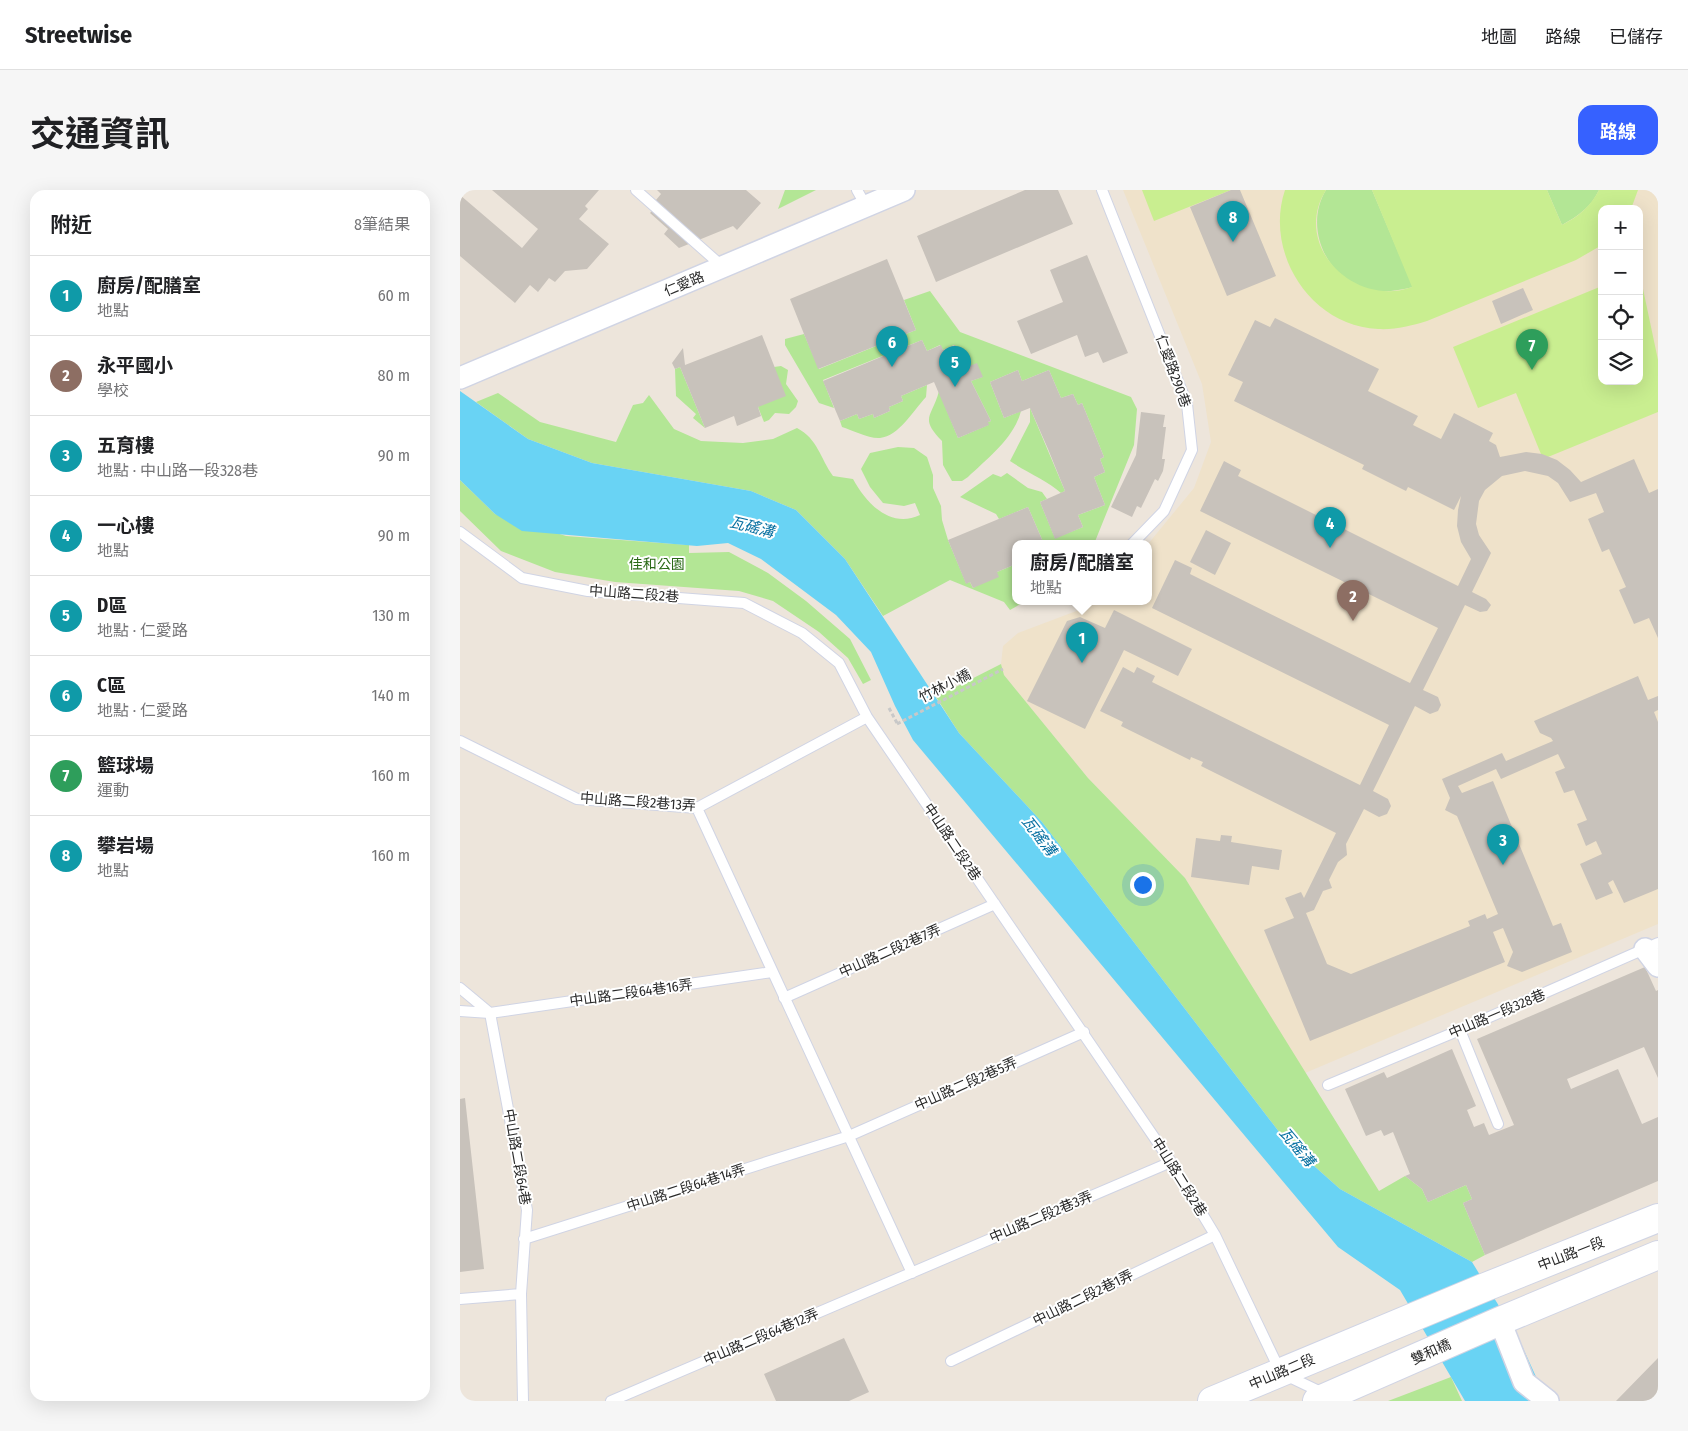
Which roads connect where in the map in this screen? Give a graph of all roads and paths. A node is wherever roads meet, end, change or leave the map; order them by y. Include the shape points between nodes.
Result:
1 (636, 190) edge
2 (904, 190) edge
3 (1102, 190) edge
4 (861, 198) edge
5 (723, 268) junction
6 (461, 376) edge
7 (460, 532) edge
8 (1136, 540) edge
9 (1003, 669) dead end
10 (868, 717) junction
11 (897, 724) dead end
12 (460, 741) edge
13 (698, 808) junction
14 (995, 904) junction
15 (1651, 946) edge
16 (1658, 966) edge
17 (772, 972) junction
18 (460, 988) edge
19 (784, 998) junction
20 (460, 1011) edge
21 (490, 1013) junction
22 (1460, 1030) junction
23 (1084, 1032) junction
24 (1328, 1085) dead end
25 (1498, 1124) dead end
26 (849, 1136) junction
27 (1171, 1162) junction
28 (1658, 1218) edge
29 (1215, 1235) junction
30 (524, 1239) junction
31 (1658, 1255) edge
32 (912, 1273) junction
33 (521, 1294) junction
34 (460, 1299) edge
35 (1500, 1321) junction
36 (1352, 1344) joint
37 (951, 1361) dead end
38 (1281, 1373) junction
39 (1327, 1399) edge
40 (523, 1401) edge
41 (611, 1401) edge
42 (1212, 1401) edge
43 (1548, 1401) edge

1 - 5 lane
2 - 4 street, 仁愛路
3 - 8 lane, 仁愛路290巷 via 1187,404 1192,450 1164,511
4 - 5 street, 仁愛路
5 - 6 street, 仁愛路
7 - 10 lane, 中山路二段2巷 via 522,578 588,592 744,603 802,633 839,663
9 - 11 path, 竹林小橋
10 - 13 lane, 中山路二段2巷13弄
10 - 14 lane, 中山路二段2巷
12 - 13 lane, 中山路二段2巷13弄 via 577,799
13 - 17 lane
14 - 19 lane, 中山路二段2巷7弄
14 - 23 lane, 中山路二段2巷
15 - 16 street, 中山路一段328巷
15 - 22 lane, 中山路一段328巷
17 - 19 lane
17 - 21 lane, 中山路二段64巷16弄
18 - 21 lane
19 - 26 lane
20 - 21 lane, 中山路二段64巷16弄
21 - 30 lane, 中山路二段64巷 via 527,1210
22 - 24 lane, 中山路一段328巷
22 - 25 lane
23 - 26 lane, 中山路二段2巷5弄
23 - 27 lane, 中山路二段2巷
26 - 30 lane, 中山路二段64巷14弄
26 - 32 lane
27 - 29 lane, 中山路二段2巷
27 - 32 lane, 中山路二段2巷3弄
28 - 36 street, 中山路一段
29 - 37 lane, 中山路二段2巷1弄
29 - 38 lane, 中山路二段2巷
30 - 33 lane, 中山路二段64巷
31 - 35 street
32 - 41 lane, 中山路二段64巷12弄
33 - 34 lane
33 - 40 lane, 中山路二段64巷
35 - 39 street, 雙和橋
35 - 43 street via 1524,1382
36 - 38 street, 中山路二段
38 - 39 lane
38 - 42 street, 中山路二段

